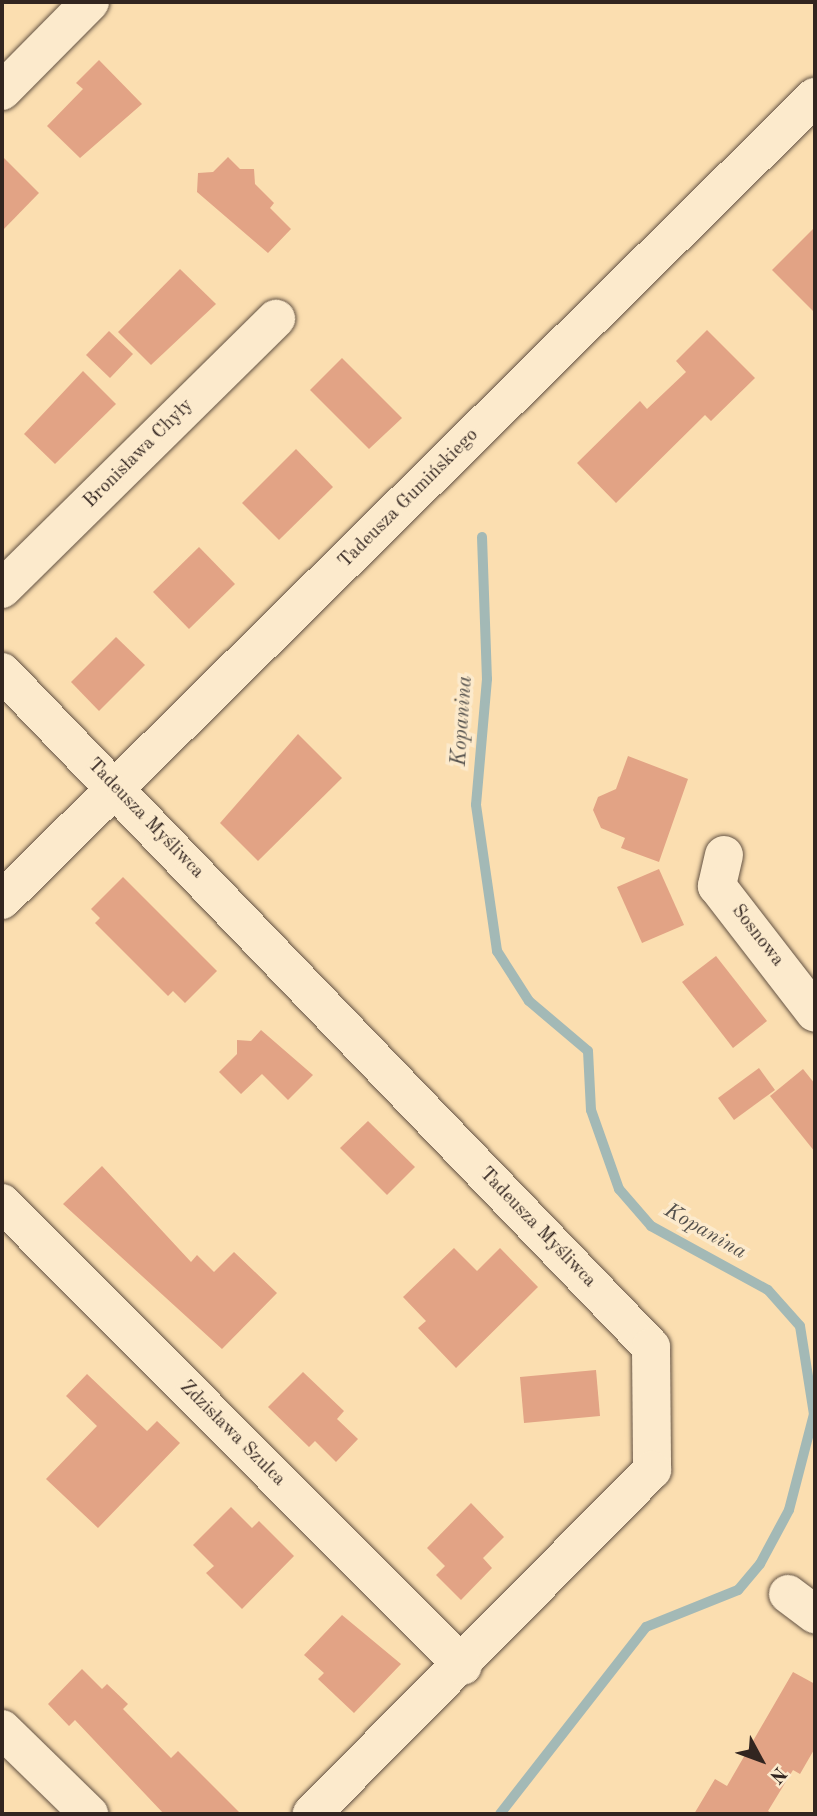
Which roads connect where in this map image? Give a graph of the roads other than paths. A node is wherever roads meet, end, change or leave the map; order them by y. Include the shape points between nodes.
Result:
1 (90, 2) edge
2 (2, 91) edge
3 (815, 97) edge
4 (276, 319) dead end
5 (2, 589) edge
6 (2, 672) edge
7 (116, 788) junction
8 (723, 855) dead end
9 (2, 900) edge
10 (815, 1013) edge
11 (2, 1203) edge
12 (463, 1666) junction
13 (2, 1729) edge
14 (89, 1814) edge
15 (311, 1814) edge

1 - 2 street
3 - 7 street, Tadeusza Gumińskiego
4 - 5 street, Bronisława Chyły
6 - 7 street, Tadeusza Myśliwca
7 - 9 street, Tadeusza Gumińskiego
7 - 12 street, Tadeusza Myśliwca via 651,1347 652,1470
8 - 10 street, Sosnowa via 717,886
11 - 12 street, Zdzisława Szulca
12 - 15 street, Tadeusza Myśliwca
13 - 14 street

